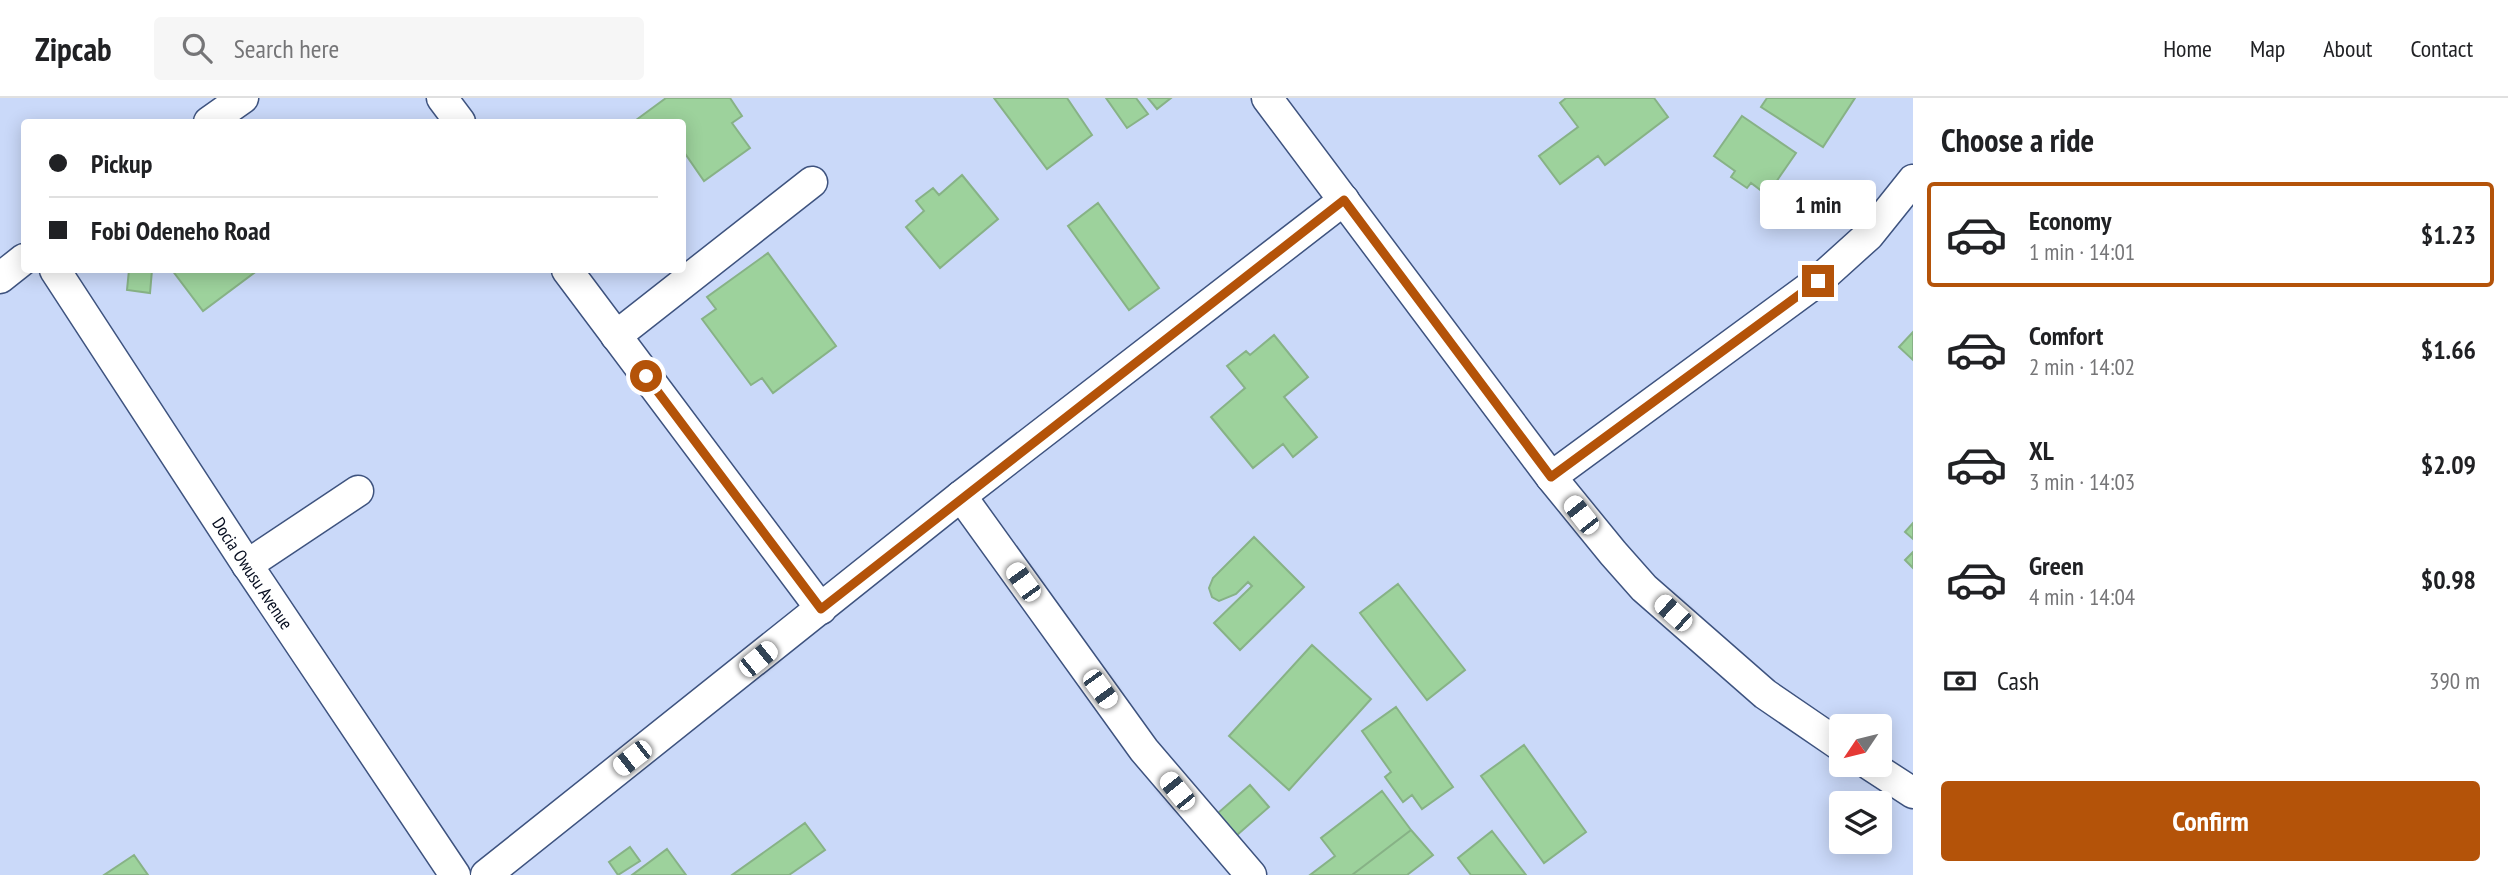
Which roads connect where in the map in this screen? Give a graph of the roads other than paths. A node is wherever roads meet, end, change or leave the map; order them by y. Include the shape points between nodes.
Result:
1 (243, 98) edge
2 (442, 98) edge
3 (1267, 98) edge
4 (213, 119) edge
5 (458, 119) edge
6 (1913, 180) edge
7 (812, 182) dead end
8 (1344, 200) junction
9 (21, 261) edge
10 (57, 273) edge
11 (569, 273) edge
12 (0, 278) edge
13 (616, 336) junction
14 (1551, 477) junction
15 (358, 491) dead end
16 (961, 496) junction
17 (247, 565) junction
18 (821, 609) junction
19 (1829, 738) edge
20 (1888, 777) edge
21 (1913, 793) edge
22 (455, 875) edge
23 (486, 875) edge
24 (1251, 875) edge

1 - 4 street
2 - 5 street
3 - 8 street
6 - 14 street via 1870,235 1818,281
7 - 13 street
8 - 14 street
8 - 16 street
9 - 12 street
10 - 17 street, Docia Owusu Avenue
11 - 13 street
13 - 18 street
14 - 19 street via 1644,587 1765,694
15 - 17 street
16 - 18 street
16 - 24 street via 1144,750
17 - 22 street, Docia Owusu Avenue
18 - 23 street
20 - 21 street

